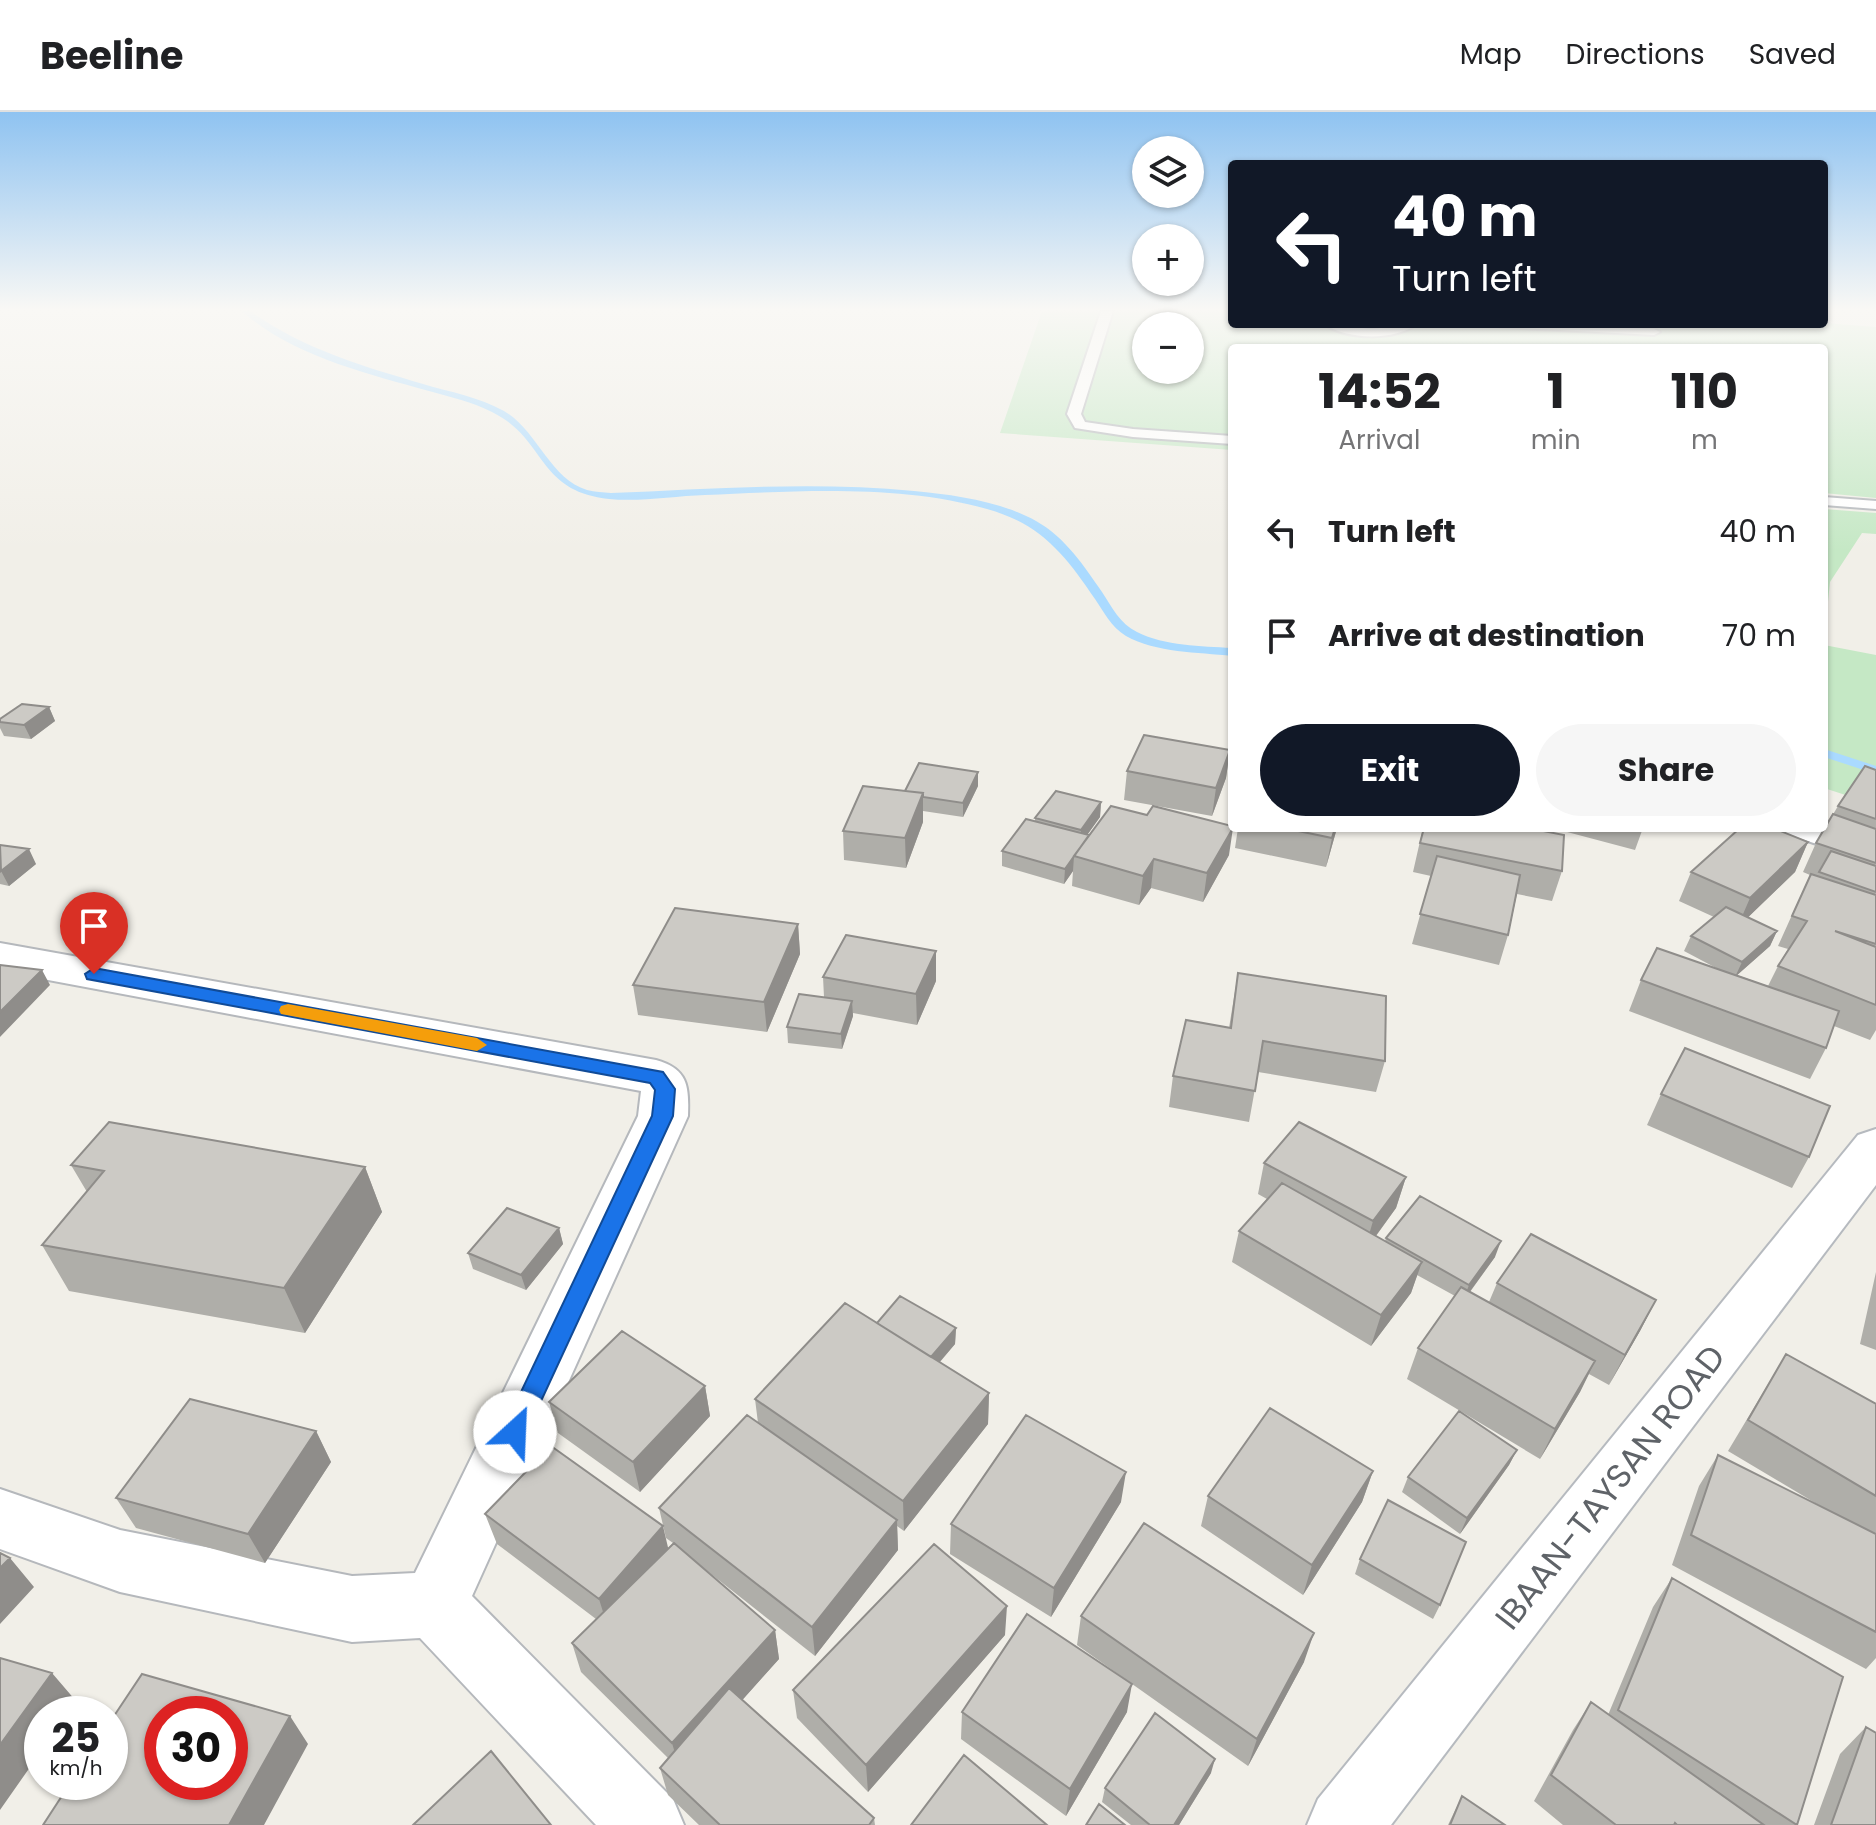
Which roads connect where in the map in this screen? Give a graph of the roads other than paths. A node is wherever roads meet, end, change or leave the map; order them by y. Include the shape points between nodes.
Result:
1 (1081, 391) edge
2 (1228, 440) edge
3 (1828, 501) edge
4 (1876, 505) edge
5 (1804, 832) edge
6 (1876, 857) edge
7 (0, 957) edge
8 (1876, 1148) edge
9 (0, 1519) edge
10 (434, 1605) junction
11 (647, 1825) edge
12 (1344, 1825) edge

1 - 2 lane via 1074,414 1080,425
3 - 4 lane
5 - 6 lane
7 - 10 street via 656,1077 665,1089 663,1116
8 - 12 street, IBAAN-TAYSAN ROAD
9 - 10 street via 120,1561 352,1609
10 - 11 street

